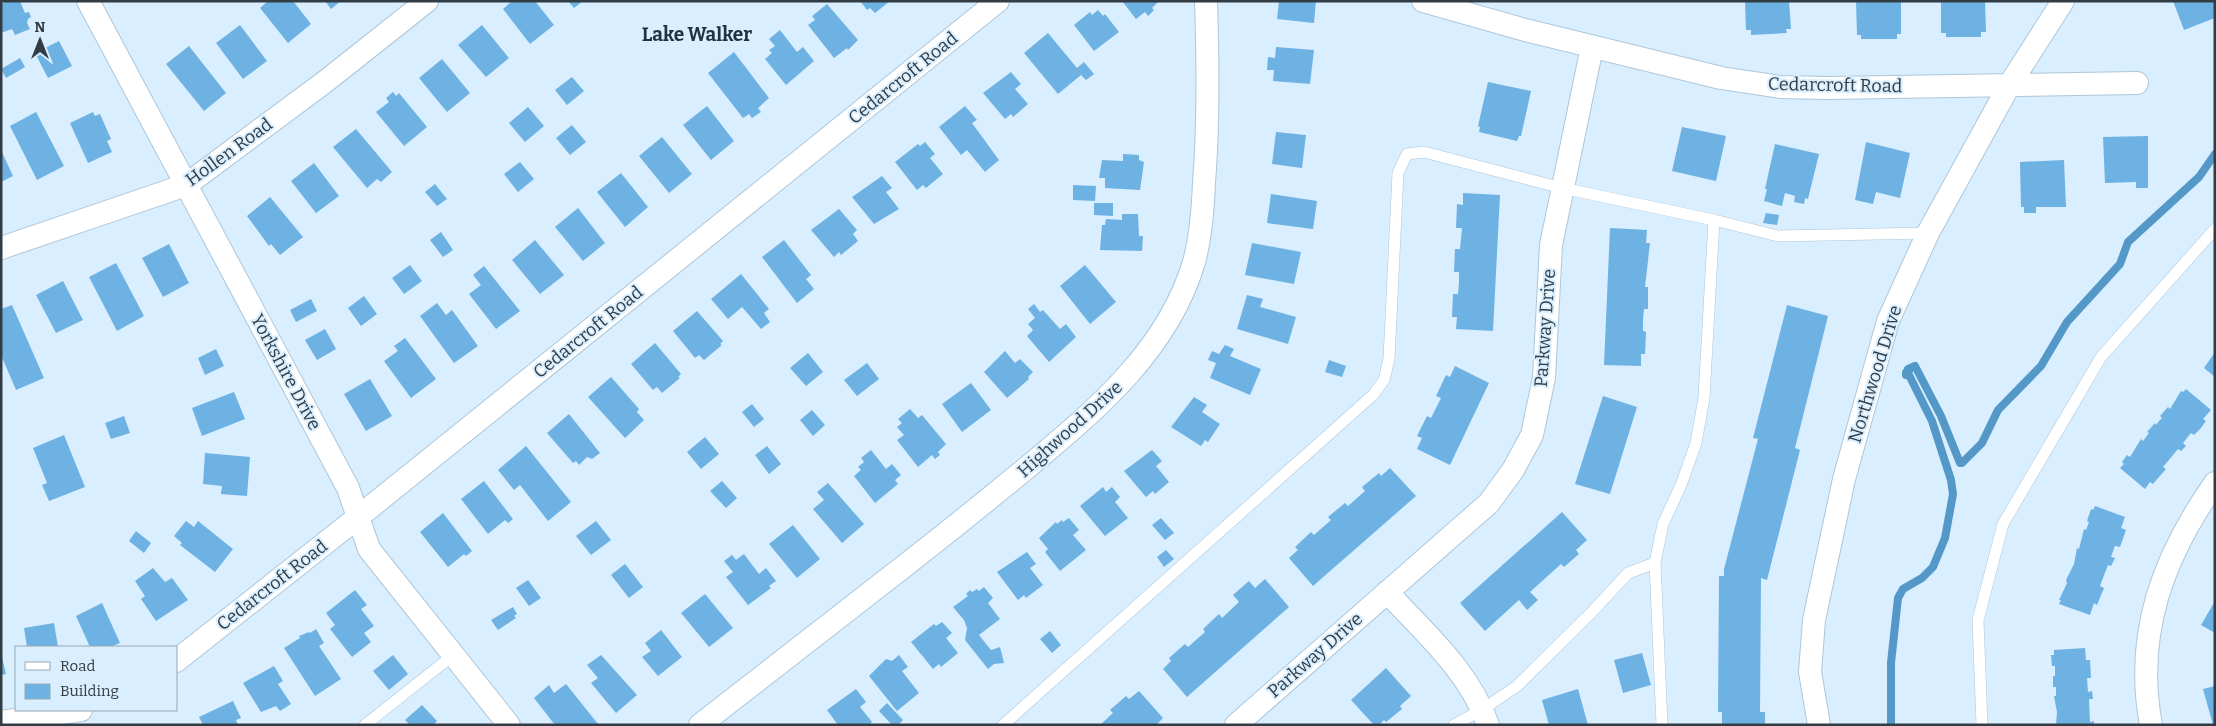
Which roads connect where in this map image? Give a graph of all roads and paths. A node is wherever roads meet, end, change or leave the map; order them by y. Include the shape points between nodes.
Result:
1 (88, 1) edge
2 (427, 1) edge
3 (998, 1) edge
4 (1206, 1) edge
5 (1423, 1) edge
6 (2063, 1) edge
7 (1592, 47) junction
8 (2137, 83) dead end
9 (2010, 84) junction
10 (186, 185) junction
11 (1562, 188) junction
12 (1714, 220) junction
13 (2215, 229) edge
14 (1928, 233) junction
15 (1, 248) edge
16 (2215, 483) edge
17 (357, 518) junction
18 (1655, 563) junction
19 (1388, 592) junction
20 (452, 656) junction
21 (178, 659) edge
22 (74, 711) edge
23 (1485, 717) edge
24 (1, 722) edge
25 (365, 725) edge
26 (509, 725) edge
27 (700, 725) edge
28 (1003, 725) edge
29 (1236, 725) edge
30 (1454, 725) edge
31 (1662, 725) edge
32 (1819, 725) edge
33 (1982, 725) edge
34 (2151, 725) edge

1 - 10 street, Yorkshire Drive
2 - 10 street, Hollen Road
3 - 17 street, Cedarcroft Road
4 - 27 street, Highwood Drive via 1209,78 1201,230 1194,263 1177,302 1147,352 1100,406 993,496
5 - 7 street, Cedarcroft Road
6 - 9 street, Northwood Drive
7 - 9 street, Cedarcroft Road via 1720,78 1780,87
7 - 11 street, Parkway Drive
8 - 9 street, Cedarcroft Road
9 - 14 street, Northwood Drive
10 - 15 street, Hollen Road
10 - 17 street, Yorkshire Drive via 348,488
11 - 12 lane
11 - 19 street, Parkway Drive via 1551,245 1544,378 1532,435 1513,470 1489,502
11 - 28 lane via 1424,152 1407,154 1398,172 1389,359 1384,380 1373,395
12 - 14 lane via 1778,236
12 - 18 lane via 1704,398 1696,443 1663,524
13 - 33 lane via 2101,358 2002,524 1978,620
14 - 32 street, Northwood Drive via 1888,321 1844,478 1823,571 1814,620 1810,672
16 - 34 street via 2173,554 2156,598 2145,666
17 - 20 street, Yorkshire Drive via 369,549
17 - 21 street, Cedarcroft Road
18 - 23 lane via 1628,573 1591,614
18 - 31 lane
19 - 23 street via 1469,684
19 - 29 street, Parkway Drive
20 - 25 lane
20 - 26 street, Yorkshire Drive
22 - 24 street
23 - 30 lane

